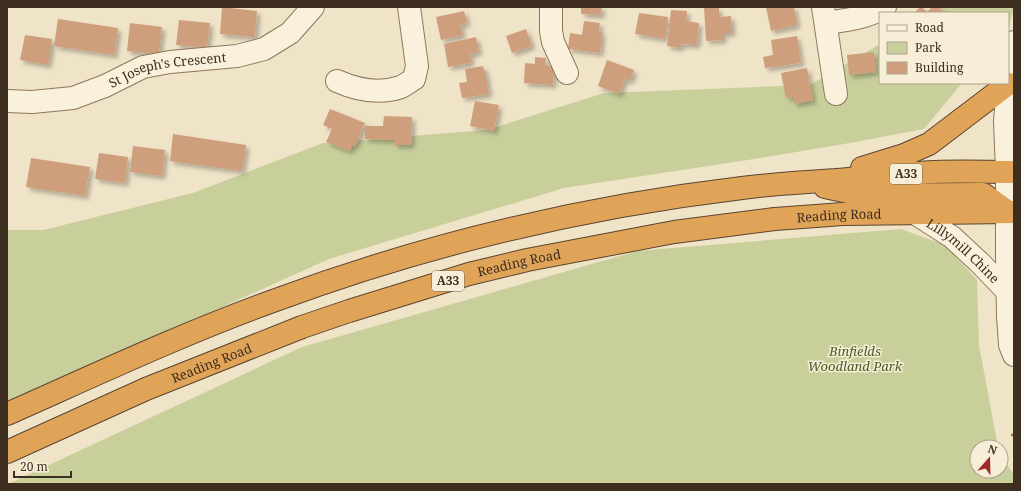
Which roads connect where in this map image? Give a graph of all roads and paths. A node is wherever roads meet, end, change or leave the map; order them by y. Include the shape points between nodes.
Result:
1 (313, 7) edge
2 (409, 7) edge
3 (551, 7) edge
4 (885, 7) edge
5 (824, 15) edge
6 (1014, 42) edge
7 (1009, 72) edge
8 (567, 73) dead end
9 (337, 82) dead end
10 (1007, 84) edge
11 (1008, 84) edge
12 (836, 94) dead end
13 (7, 101) edge
14 (1011, 172) edge
15 (804, 182) junction
16 (1011, 212) edge
17 (916, 214) junction
18 (1008, 292) junction
19 (1014, 355) edge
20 (7, 414) edge
21 (7, 452) edge

1 - 13 street, St Joseph's Crescent via 290,33 264,49 237,56 143,67 73,98 32,102
2 - 9 street via 418,66 414,79 402,86 385,90 350,87
3 - 8 street via 553,42
4 - 5 street via 858,18
5 - 12 street
6 - 7 street, Lillymill Chine
10 - 15 highway via 929,144 917,150 876,165
11 - 14 street, Lillymill Chine via 1005,121
14 - 15 highway, A33 via 936,172
14 - 16 street, Lillymill Chine
15 - 16 highway via 862,195 983,194
15 - 20 highway, A33 via 742,188 622,206 550,220 426,251 356,272 224,319
16 - 17 highway, Reading Road / A33
16 - 18 street, Lillymill Chine
17 - 18 street, Lillymill Chine via 952,237
17 - 21 highway, Reading Road / A33 via 843,214 712,226 582,248 469,274 302,327 146,389
18 - 19 street, Lillymill Chine via 1010,346

